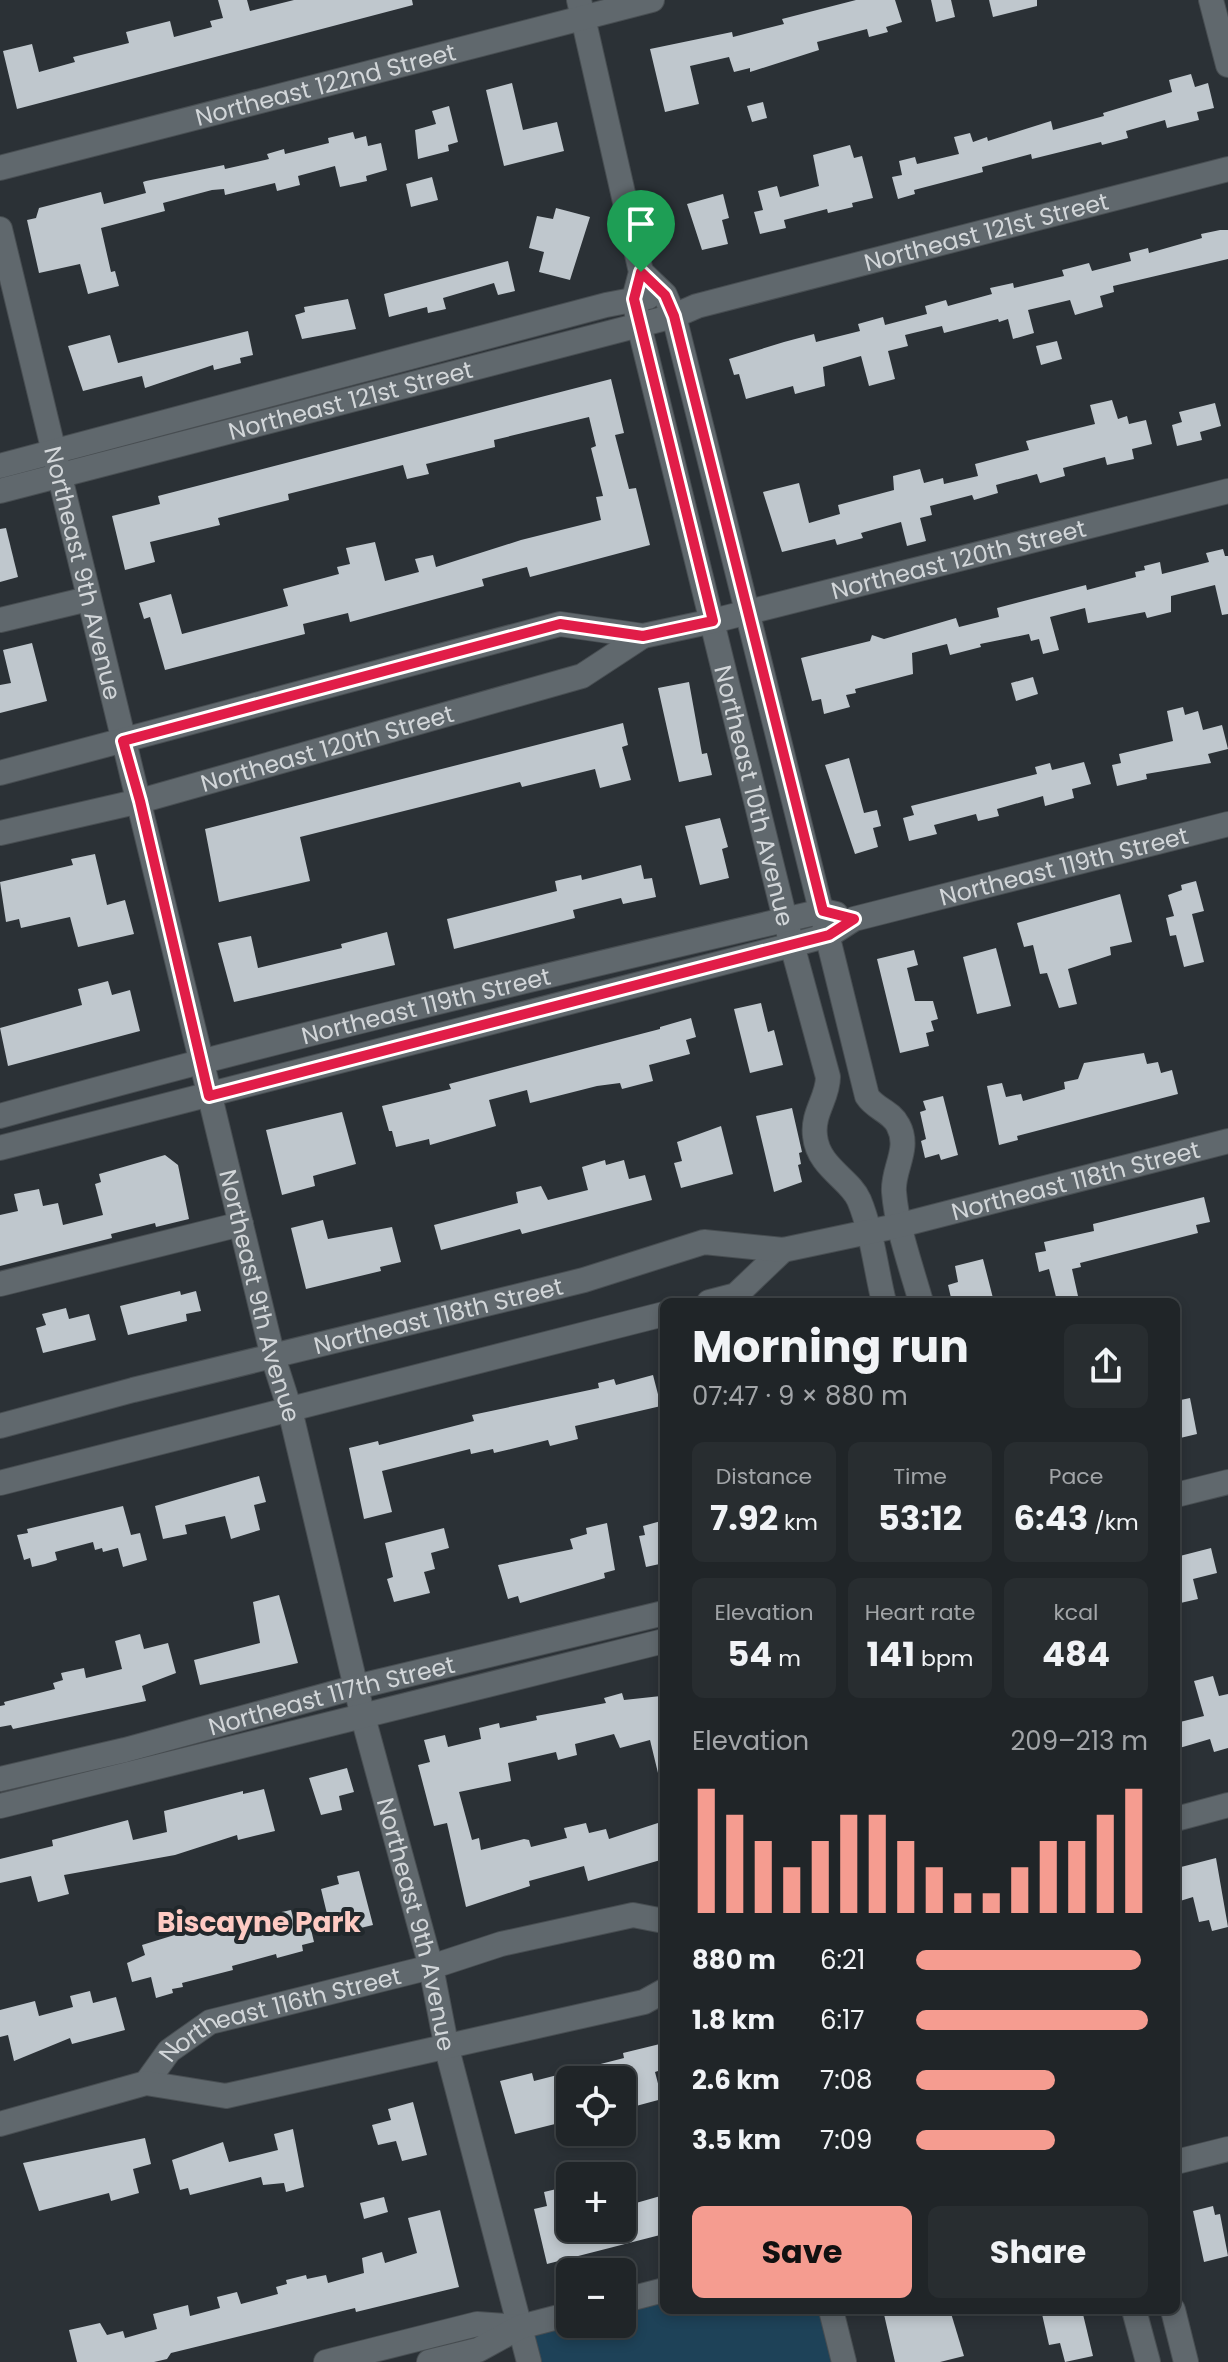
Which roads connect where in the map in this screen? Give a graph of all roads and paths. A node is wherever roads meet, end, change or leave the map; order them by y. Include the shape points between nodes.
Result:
1 (652, 0) edge
2 (1211, 0) edge
3 (581, 9) edge
4 (1228, 65) edge
5 (0, 168) edge
6 (1228, 169) edge
7 (0, 229) edge
8 (641, 272) junction
9 (634, 299) junction
10 (670, 306) junction
11 (639, 325) junction
12 (52, 452) junction
13 (0, 466) edge
14 (58, 476) junction
15 (0, 491) edge
16 (1228, 491) edge
17 (88, 599) junction
18 (749, 613) junction
19 (0, 620) edge
20 (713, 621) junction
21 (643, 636) junction
22 (123, 741) junction
23 (0, 773) edge
24 (140, 801) junction
25 (1228, 824) edge
26 (0, 833) edge
27 (823, 911) junction
28 (785, 919) junction
29 (854, 919) junction
30 (829, 935) junction
31 (792, 945) junction
32 (201, 1060) junction
33 (209, 1096) junction
34 (0, 1116) edge
35 (1228, 1141) edge
36 (0, 1148) edge
37 (241, 1224) junction
38 (901, 1225) junction
39 (867, 1233) junction
40 (783, 1250) junction
41 (0, 1284) edge
42 (724, 1298) edge
43 (883, 1298) edge
44 (920, 1298) edge
45 (660, 1315) edge
46 (273, 1357) junction
47 (290, 1410) junction
48 (0, 1426) edge
49 (1228, 1482) edge
50 (0, 1483) edge
51 (1180, 1494) edge
52 (660, 1614) edge
53 (660, 1642) edge
54 (356, 1687) junction
55 (363, 1717) junction
56 (0, 1779) edge
57 (1228, 1805) edge
58 (0, 1806) edge
59 (1180, 1818) edge
60 (660, 1920) edge
61 (431, 1967) junction
62 (660, 1993) edge
63 (447, 2049) junction
64 (146, 2083) junction
65 (0, 2124) edge
66 (1228, 2149) edge
67 (1180, 2161) edge
68 (660, 2291) edge
69 (636, 2297) edge
70 (832, 2314) edge
71 (1135, 2314) edge
72 (1174, 2314) edge
73 (556, 2318) edge
74 (520, 2327) junction
75 (326, 2362) edge
76 (429, 2362) edge
77 (529, 2362) edge
78 (844, 2362) edge
79 (1148, 2362) edge
80 (1186, 2362) edge

1 - 3 street, Northeast 122nd Street
2 - 4 street
3 - 5 street, Northeast 122nd Street
3 - 8 street, Northeast 10th Avenue
6 - 10 street, Northeast 121st Street via 697,306
7 - 12 street, Northeast 9th Avenue
8 - 9 street, Northeast 10th Avenue
8 - 10 street
9 - 10 street, Northeast 121st Street
9 - 11 street, Northeast 10th Avenue
9 - 12 street, Northeast 121st Street
10 - 11 street, Northeast 121st Street
10 - 18 street, Northeast 10th Avenue
11 - 14 street, Northeast 121st Street
11 - 20 street, Northeast 10th Avenue
12 - 13 street, Northeast 121st Street
12 - 14 street, Northeast 9th Avenue
14 - 15 street, Northeast 121st Street
14 - 17 street, Northeast 9th Avenue
16 - 18 street, Northeast 120th Street
17 - 19 street
17 - 22 street, Northeast 9th Avenue
18 - 20 street, Northeast 120th Street
18 - 27 street, Northeast 10th Avenue
20 - 21 street, Northeast 120th Street
20 - 28 street, Northeast 10th Avenue
21 - 22 street, Northeast 120th Street via 560,624
21 - 24 street, Northeast 120th Street via 582,676
22 - 23 street, Northeast 120th Street
22 - 24 street, Northeast 9th Avenue
24 - 26 street, Northeast 120th Street
24 - 32 street, Northeast 9th Avenue
25 - 29 street, Northeast 119th Street
27 - 28 street, Northeast 119th Street
27 - 29 street, Northeast 119th Street
27 - 30 street, Northeast 10th Avenue
28 - 31 street, Northeast 10th Avenue
28 - 32 street, Northeast 119th Street
29 - 30 street, Northeast 119th Street
30 - 31 street, Northeast 119th Street
30 - 38 street, Northeast 10th Avenue via 867,1096 901,1131 902,1156 893,1189
31 - 33 street, Northeast 119th Street
31 - 39 street, Northeast 10th Avenue via 828,1077 815,1137 835,1176 859,1198
32 - 33 street, Northeast 9th Avenue
32 - 34 street, Northeast 119th Street
33 - 36 street, Northeast 119th Street
33 - 37 street, Northeast 9th Avenue
35 - 38 street, Northeast 118th Street
37 - 41 street
37 - 46 street, Northeast 9th Avenue
38 - 39 street, Northeast 118th Street
38 - 44 street, Northeast 10th Avenue
39 - 40 street, Northeast 118th Street
39 - 43 street, Northeast 10th Avenue
40 - 42 street via 736,1295
40 - 46 street, Northeast 118th Street via 704,1242 584,1280
45 - 47 street
46 - 47 street, Northeast 9th Avenue
46 - 48 street, Northeast 118th Street
47 - 50 street
47 - 54 street, Northeast 9th Avenue
49 - 51 street
52 - 54 street, Northeast 117th Street
53 - 55 street, Northeast 117th Street
54 - 55 street, Northeast 9th Avenue
54 - 56 street, Northeast 117th Street
55 - 58 street, Northeast 117th Street
55 - 61 street, Northeast 9th Avenue
57 - 59 street
60 - 61 street, Northeast 116th Street via 633,1915 501,1944
61 - 63 street, Northeast 9th Avenue
61 - 64 street, Northeast 116th Street via 210,2022 169,2051
62 - 63 street, Northeast 116th Street via 644,2002
63 - 64 street, Northeast 116th Street via 226,2096
63 - 74 street, Northeast 9th Avenue
64 - 65 street, Northeast 116th Street
66 - 67 street
68 - 69 street
70 - 78 street
71 - 79 street
72 - 80 street
73 - 74 street
74 - 75 street via 477,2324
74 - 76 street via 478,2350
74 - 77 street, Northeast 9th Avenue

